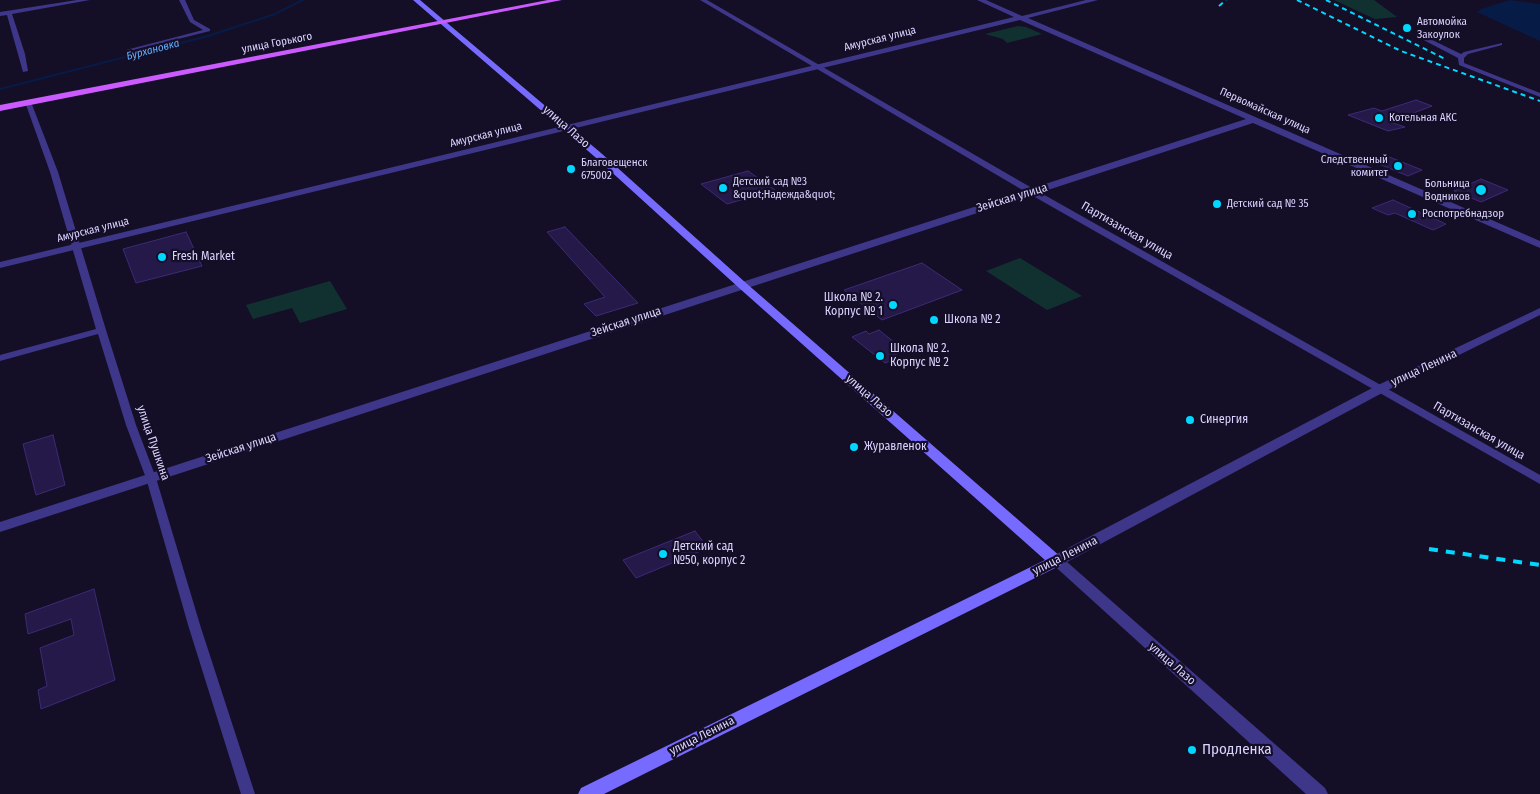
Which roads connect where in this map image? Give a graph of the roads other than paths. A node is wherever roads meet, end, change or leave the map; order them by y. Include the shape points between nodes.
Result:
1 (87, 0) edge
2 (182, 0) edge
3 (416, 0) edge
4 (559, 0) edge
5 (703, 0) edge
6 (980, 0) edge
7 (1095, 0) edge
8 (9, 13) junction
9 (0, 14) edge
10 (1022, 18) junction
11 (444, 23) junction
12 (1418, 35) dead end
13 (1500, 44) dead end
14 (128, 51) dead end
15 (1461, 57) junction
16 (819, 68) junction
17 (25, 71) dead end
18 (1540, 95) edge
19 (28, 102) junction
20 (0, 108) edge
21 (1253, 120) junction
22 (567, 128) junction
23 (1033, 192) junction
24 (1540, 245) edge
25 (76, 247) junction
26 (0, 265) edge
27 (742, 285) junction
28 (1540, 311) edge
29 (101, 330) junction
30 (0, 358) edge
31 (1380, 389) junction
32 (151, 478) junction
33 (1540, 480) edge
34 (0, 527) edge
35 (1056, 561) junction
36 (248, 794) edge
37 (587, 794) edge
38 (1319, 794) edge

1 - 8 street
2 - 14 street via 192,21 208,30
3 - 11 main road, улица Лазо
4 - 11 main road, улица Горького
5 - 16 street, Партизанская улица
6 - 10 street, Первомайская улица
7 - 10 street, Амурская улица
8 - 9 street
8 - 17 street
10 - 16 street, Амурская улица
10 - 21 street, Первомайская улица
11 - 19 main road, улица Горького
11 - 22 main road, улица Лазо
12 - 15 street
13 - 15 street
15 - 18 street via 1461,64
16 - 22 street, Амурская улица
16 - 23 street, Партизанская улица
19 - 20 main road, улица Горького
19 - 25 street, улица Пушкина via 54,172
21 - 23 street, Зейская улица
21 - 24 street, Первомайская улица
22 - 25 street, Амурская улица
22 - 27 main road, улица Лазо
23 - 27 street, Зейская улица
23 - 31 street, Партизанская улица
25 - 26 street, Амурская улица
25 - 29 street, улица Пушкина
27 - 32 street, Зейская улица
27 - 35 main road, улица Лазо
28 - 31 street, улица Ленина
29 - 30 street
29 - 32 street, улица Пушкина
31 - 33 street, Партизанская улица
31 - 35 street, улица Ленина
32 - 34 street, Зейская улица
32 - 36 street, улица Пушкина
35 - 37 main road, улица Ленина
35 - 38 street, улица Лазо

